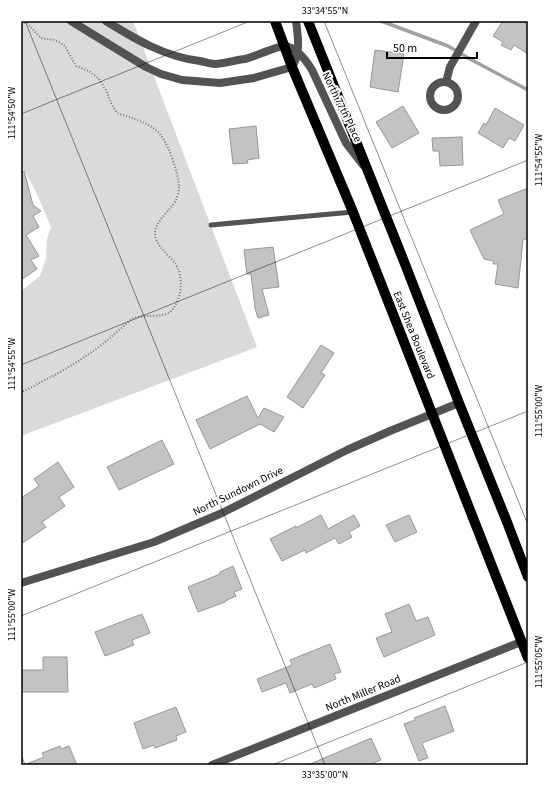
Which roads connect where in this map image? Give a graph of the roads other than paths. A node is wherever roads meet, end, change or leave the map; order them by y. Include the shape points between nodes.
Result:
1 (71, 21) edge
2 (106, 21) edge
3 (275, 21) edge
4 (296, 21) edge
5 (308, 21) edge
6 (476, 21) edge
7 (284, 46) junction
8 (298, 52) junction
9 (292, 67) junction
10 (446, 82) dead end
11 (368, 171) junction
12 (353, 212) junction
13 (211, 225) dead end
14 (459, 403) junction
15 (432, 414) junction
16 (528, 577) edge
17 (21, 583) edge
18 (521, 642) junction
19 (528, 658) edge
20 (212, 765) edge

1 - 9 street via 156,72 182,80 220,83 254,78
2 - 7 street via 169,55 186,60 216,64 248,58
3 - 7 main road, East Shea Boulevard
4 - 8 street
5 - 11 main road, East Shea Boulevard
6 - 10 street via 450,67
7 - 8 street, North 77th Place
7 - 9 main road, East Shea Boulevard
8 - 9 street
8 - 11 street, North 77th Place via 312,70 346,143
9 - 12 main road, East Shea Boulevard
11 - 14 main road, East Shea Boulevard
12 - 13 lane
12 - 15 main road, East Shea Boulevard
14 - 15 street, North Sundown Drive
14 - 16 main road, East Shea Boulevard
15 - 17 street, North Sundown Drive via 347,450 222,513 154,542
15 - 18 main road, East Shea Boulevard
18 - 19 main road, East Shea Boulevard
18 - 20 street, North Miller Road

